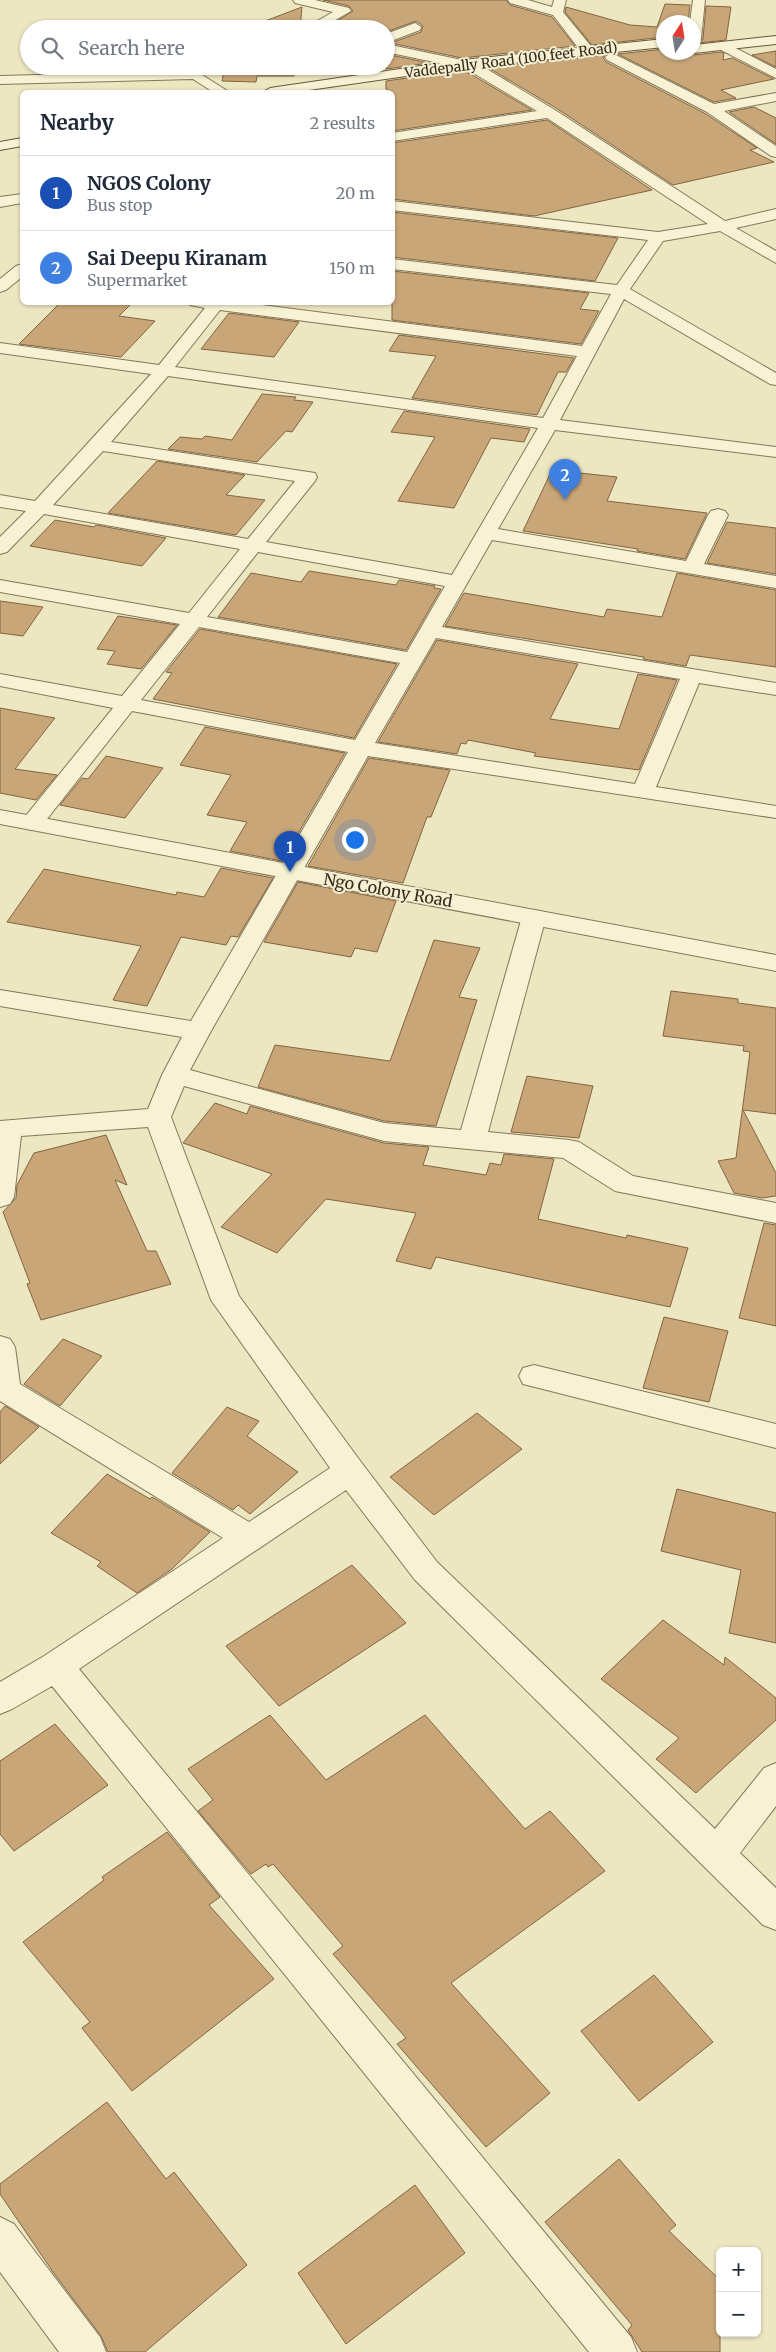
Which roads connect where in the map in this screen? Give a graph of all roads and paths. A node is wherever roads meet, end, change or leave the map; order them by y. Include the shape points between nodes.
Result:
1 (299, 0) edge
2 (514, 0) edge
3 (699, 0) edge
4 (559, 6) edge
5 (697, 15) edge
6 (327, 20) edge
7 (415, 27) dead end
8 (776, 31) edge
9 (395, 35) edge
10 (701, 38) edge
11 (776, 40) edge
12 (656, 44) edge
13 (724, 46) junction
14 (701, 48) edge
15 (395, 50) edge
16 (588, 51) junction
17 (656, 53) edge
18 (612, 57) junction
19 (462, 64) junction
20 (480, 71) junction
21 (395, 74) edge
22 (776, 74) edge
23 (196, 75) edge
24 (196, 75) edge
25 (387, 75) edge
26 (0, 80) edge
27 (219, 90) edge
28 (284, 90) edge
29 (353, 90) edge
30 (776, 96) edge
31 (712, 110) junction
32 (550, 113) junction
33 (20, 130) edge
34 (0, 133) edge
35 (395, 137) edge
36 (20, 142) edge
37 (0, 146) edge
38 (776, 153) edge
39 (20, 199) edge
40 (0, 202) edge
41 (395, 205) edge
42 (776, 214) edge
43 (722, 226) junction
44 (658, 237) junction
45 (776, 258) edge
46 (395, 264) edge
47 (621, 290) junction
48 (216, 305) edge
49 (225, 305) edge
50 (0, 348) edge
51 (589, 352) junction
52 (163, 371) junction
53 (773, 376) edge
54 (549, 424) junction
55 (97, 445) junction
56 (776, 452) edge
57 (0, 501) edge
58 (40, 508) junction
59 (718, 515) dead end
60 (486, 533) junction
61 (253, 546) junction
62 (0, 548) edge
63 (692, 568) junction
64 (458, 582) junction
65 (776, 582) edge
66 (0, 586) edge
67 (193, 620) junction
68 (430, 631) junction
69 (413, 659) junction
70 (692, 675) junction
71 (0, 680) edge
72 (776, 689) edge
73 (126, 703) junction
74 (362, 748) junction
75 (643, 792) junction
76 (774, 812) dead end
77 (0, 817) edge
78 (32, 823) junction
79 (290, 872) junction
80 (534, 917) junction
81 (776, 963) edge
82 (0, 998) edge
83 (198, 1031) junction
84 (175, 1074) junction
85 (158, 1117) junction
86 (472, 1140) junction
87 (0, 1197) edge
88 (776, 1213) edge
89 (0, 1347) edge
90 (534, 1376) dead end
91 (776, 1436) edge
92 (350, 1471) junction
93 (249, 1538) junction
94 (56, 1666) junction
95 (0, 1699) edge
96 (776, 1779) edge
97 (717, 1854) junction
98 (776, 1913) edge
99 (0, 2238) edge
100 (85, 2352) edge
101 (616, 2352) edge

1 - 6 street via 345,11
2 - 4 street
3 - 5 street
4 - 16 street
7 - 9 street
8 - 10 street
11 - 13 street
12 - 16 street, Vaddepally Road (100 feet Road)
13 - 14 street
13 - 22 street
15 - 19 street
16 - 19 street, Vaddepally Road (100 feet Road)
17 - 18 street
18 - 20 street
18 - 31 street
19 - 20 street
19 - 21 street, Vaddepally Road (100 feet Road)
20 - 29 street
20 - 32 street
23 - 26 street
24 - 27 street
25 - 28 street, Vaddepally Road (100 feet Road)
30 - 31 street
31 - 38 street
32 - 35 street
32 - 43 street
33 - 34 street
36 - 37 street
39 - 40 street
41 - 44 street
42 - 43 street
43 - 44 street
43 - 45 street
44 - 47 street
46 - 47 street
47 - 51 street
47 - 53 street
48 - 52 street
49 - 51 street
50 - 52 street
51 - 54 street
52 - 54 street
52 - 55 street
54 - 56 street
54 - 60 street
55 - 58 street
55 - 61 street via 308,477
57 - 58 street
58 - 61 street
58 - 62 street
59 - 63 street
60 - 63 street
60 - 64 street
61 - 64 street
61 - 67 street
63 - 65 street
64 - 68 street
66 - 67 street
67 - 69 street
67 - 73 street
68 - 69 street
68 - 70 street
69 - 74 street
70 - 72 street
70 - 75 street
71 - 73 street
73 - 74 street
73 - 78 street
74 - 75 street
74 - 79 street
75 - 76 street
77 - 78 street, Ngo Colony Road
78 - 79 street, Ngo Colony Road
79 - 80 street, Ngo Colony Road
79 - 83 street
80 - 81 street, Ngo Colony Road
80 - 86 street
82 - 83 street
83 - 84 street
84 - 85 street
84 - 86 street via 384,1132
85 - 87 street via 8,1128
85 - 92 street via 226,1300
86 - 88 street via 569,1149 625,1184
89 - 93 street via 6,1390
90 - 91 street
92 - 93 street
92 - 97 street via 426,1571
93 - 94 street
94 - 95 street
94 - 101 street
96 - 97 street
97 - 98 street
99 - 100 street

